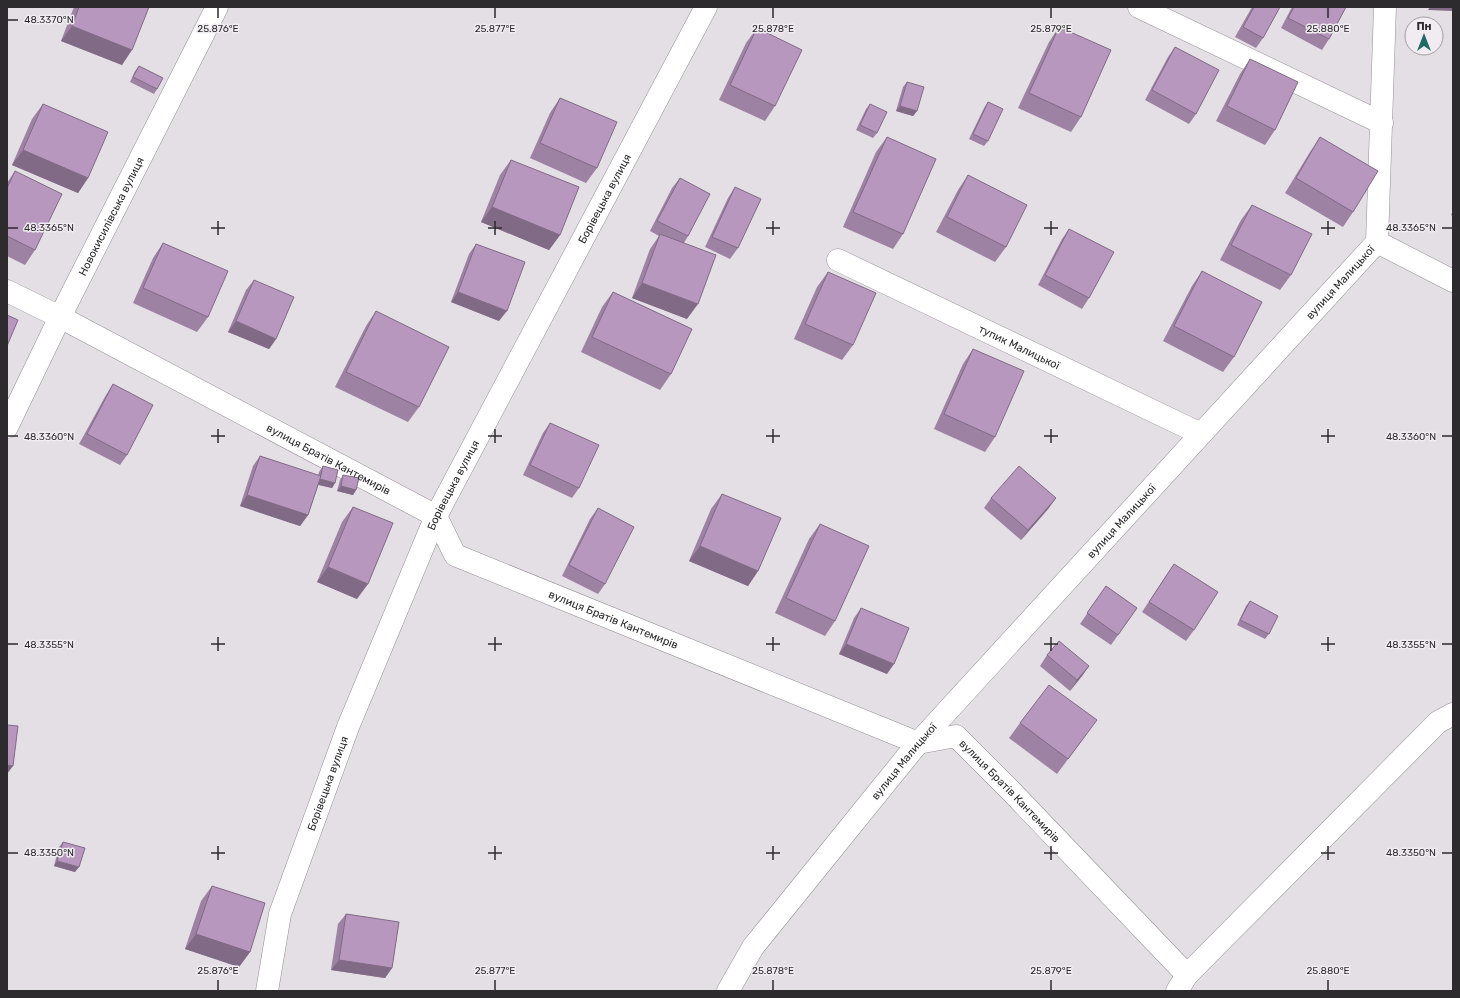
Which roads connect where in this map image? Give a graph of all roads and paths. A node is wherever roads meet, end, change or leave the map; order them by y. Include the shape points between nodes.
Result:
1 (217, 7) edge
2 (706, 7) edge
3 (1139, 7) edge
4 (1386, 7) edge
5 (1382, 123) junction
6 (1377, 242) junction
7 (838, 260) dead end
8 (1453, 281) edge
9 (7, 291) edge
10 (60, 318) junction
11 (7, 427) edge
12 (1201, 434) junction
13 (436, 516) junction
14 (1453, 714) edge
15 (918, 743) junction
16 (1182, 983) edge
17 (267, 991) edge
18 (728, 991) edge

1 - 10 street, Новокисилівська вулиця
2 - 13 street, Борівецька вулиця
3 - 5 street
4 - 5 street, вулиця Малицької
5 - 6 street, вулиця Малицької
6 - 8 street
6 - 12 street, вулиця Малицької
7 - 12 street, тупик Малицької
9 - 10 street, вулиця Братів Кантемирів
10 - 11 street, Новокисилівська вулиця
10 - 13 street, вулиця Братів Кантемирів
12 - 15 street, вулиця Малицької
13 - 15 street, вулиця Братів Кантемирів via 455,555
13 - 17 street, Борівецька вулиця via 348,727 280,914
14 - 16 street via 1438,722
15 - 16 street, вулиця Братів Кантемирів via 956,736 1011,790
15 - 18 street, вулиця Малицької via 753,947

